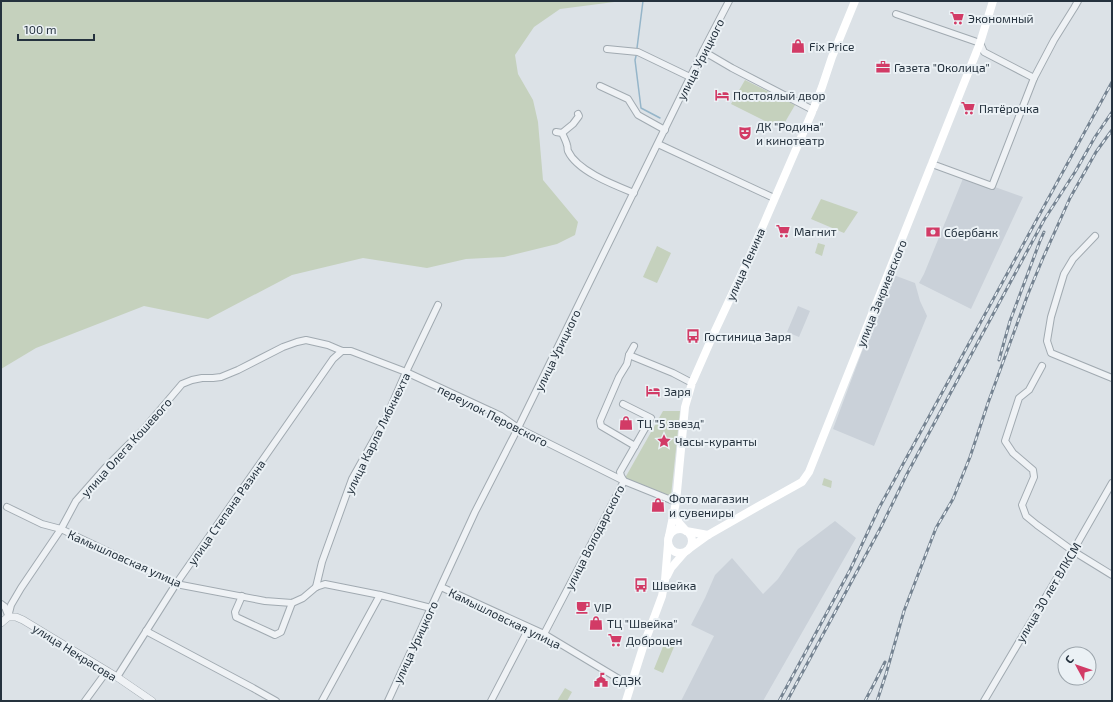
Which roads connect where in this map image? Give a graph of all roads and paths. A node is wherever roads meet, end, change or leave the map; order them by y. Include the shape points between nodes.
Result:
1 (729, 1) edge
2 (993, 1) edge
3 (1078, 1) edge
4 (852, 2) edge
5 (896, 14) dead end
6 (980, 43) junction
7 (607, 49) dead end
8 (703, 51) junction
9 (690, 77) junction
10 (1034, 78) junction
11 (600, 86) dead end
12 (813, 110) junction
13 (578, 114) dead end
14 (665, 130) junction
15 (658, 144) junction
16 (932, 164) junction
17 (634, 193) junction
18 (774, 198) junction
19 (1095, 236) dead end
20 (438, 305) dead end
21 (306, 340) joint
22 (634, 346) dead end
23 (342, 351) junction
24 (629, 355) junction
25 (1042, 366) dead end
26 (406, 372) junction
27 (1112, 378) edge
28 (692, 384) junction
29 (623, 404) dead end
30 (518, 428) junction
31 (635, 446) junction
32 (624, 482) junction
33 (1112, 483) edge
34 (676, 502) junction
35 (8, 507) dead end
36 (61, 529) junction
37 (686, 531) junction
38 (708, 535) junction
39 (669, 540) junction
40 (687, 550) junction
41 (1073, 551) junction
42 (1112, 575) edge
43 (665, 580) junction
44 (176, 584) junction
45 (441, 586) junction
46 (316, 587) junction
47 (380, 595) junction
48 (242, 596) junction
49 (292, 603) junction
50 (1, 604) edge
51 (431, 608) junction
52 (8, 617) junction
53 (1, 623) edge
54 (529, 628) junction
55 (146, 631) junction
56 (544, 634) junction
57 (107, 671) junction
58 (117, 677) junction
59 (631, 685) junction
60 (85, 701) edge
61 (152, 701) edge
62 (276, 701) edge
63 (322, 701) edge
64 (388, 701) edge
65 (491, 701) edge
66 (626, 701) edge
67 (984, 701) edge

1 - 8 street, улица Урицкого
2 - 6 main road, улица Закриевского
3 - 10 street
4 - 12 main road, улица Ленина
5 - 6 street
6 - 10 street via 984,52
6 - 16 main road, улица Закриевского
7 - 9 street via 638,52
8 - 9 street, улица Урицкого
8 - 12 street
9 - 14 street, улица Урицкого
10 - 16 street via 992,186
11 - 14 street via 628,99 638,115
12 - 18 main road, улица Ленина
13 - 17 street via 577,120 559,132 573,158 586,170
14 - 15 street, улица Урицкого
15 - 17 street, улица Урицкого
15 - 18 street
16 - 38 main road, улица Закриевского via 809,472 802,482
17 - 30 street, улица Урицкого
18 - 28 main road, улица Ленина
19 - 27 street via 1073,259 1064,274 1051,317 1047,341 1050,353
20 - 26 street, улица Карла Либкнехта
21 - 23 street, переулок Перовского
21 - 36 street, улица Олега Кошевого via 283,347 220,377 202,378 182,384 76,501
22 - 24 street
23 - 26 street, переулок Перовского via 351,351
23 - 44 street, улица Степана Разина
24 - 28 street via 673,373
24 - 31 street via 600,421 601,426
25 - 41 street via 1029,390 1019,398 1005,441 1013,454 1033,470 1034,477 1022,505 1026,516
26 - 30 street, переулок Перовского via 501,416
26 - 46 street, улица Карла Либкнехта via 385,420 352,479 322,562
28 - 34 main road, улица Ленина via 685,407
29 - 31 street, улица Володарского via 651,418
30 - 32 street, переулок Перовского
30 - 45 street, улица Урицкого
31 - 32 street, улица Володарского via 620,472
32 - 34 street, переулок Перовского
32 - 56 street, улица Володарского
33 - 41 street, улица 30 лет ВЛКСМ
34 - 37 main road via 676,518
34 - 39 main road, улица Ленина
35 - 36 street, Камышловская улица via 42,524
36 - 44 street, Камышловская улица
36 - 52 street, улица Олега Кошевого via 21,588
37 - 38 main road
37 - 39 main road via 678,530 671,533
37 - 40 main road via 692,540
38 - 40 main road, улица Закриевского
39 - 40 main road via 672,551 676,553
39 - 43 main road, улица Ленина
40 - 43 main road, улица Закриевского via 671,568
41 - 42 street
41 - 67 street, улица 30 лет ВЛКСМ
43 - 59 main road, улица Ленина
44 - 48 street, Камышловская улица
44 - 55 street, улица Степана Разина
45 - 51 street, улица Урицкого
45 - 54 street, Камышловская улица
46 - 47 street via 325,584
46 - 49 street
47 - 51 street
47 - 63 street
48 - 49 street, Камышловская улица
48 - 49 street via 235,612 236,617 275,635 281,632
50 - 52 street via 5,607
51 - 64 street, улица Урицкого
52 - 53 street, улица Олега Кошевого
52 - 57 street, улица Некрасова via 23,620
54 - 56 street, Камышловская улица
54 - 65 street
55 - 58 street, улица Степана Разина
55 - 62 street
56 - 59 street, Камышловская улица
57 - 58 street, улица Некрасова
57 - 60 street
58 - 61 street, улица Некрасова
59 - 66 main road, улица Ленина

